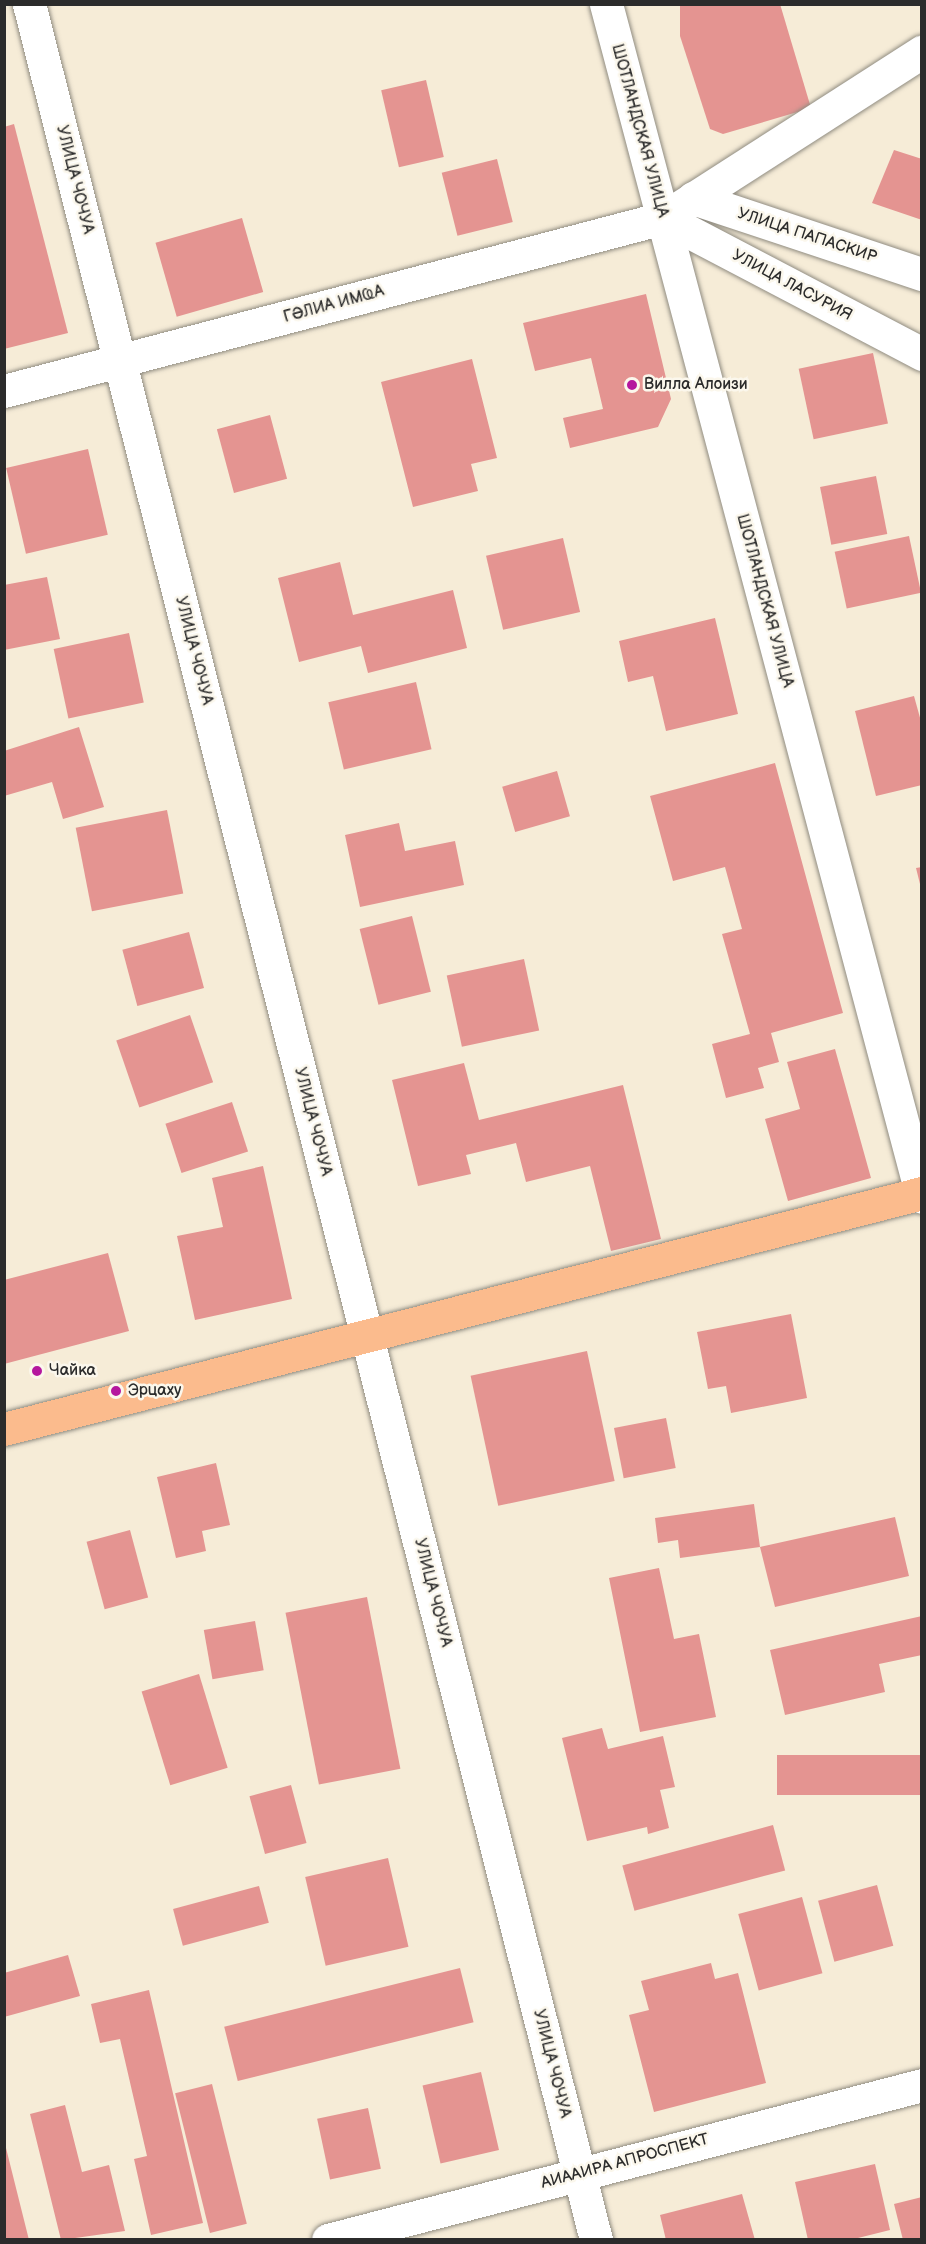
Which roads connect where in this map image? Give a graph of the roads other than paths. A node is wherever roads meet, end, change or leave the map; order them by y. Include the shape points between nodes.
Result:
1 (29, 4) edge
2 (606, 4) edge
3 (921, 52) edge
4 (693, 198) junction
5 (663, 218) junction
6 (921, 274) edge
7 (921, 354) edge
8 (120, 361) junction
9 (4, 392) edge
10 (921, 1194) edge
11 (367, 1336) junction
12 (4, 1429) edge
13 (921, 2085) edge
14 (579, 2174) junction
15 (328, 2240) edge
16 (596, 2240) edge

1 - 8 street, УЛИЦА ЧОЧУА
2 - 5 street, ШОТЛАНДСКАЯ УЛИЦА
3 - 4 street, ГӘЛИА ИМҨА
4 - 5 street, ГӘЛИА ИМҨА
4 - 6 street, УЛИЦА ПАПАСКИР
5 - 7 street, УЛИЦА ЛАСУРИЯ
5 - 8 street, ГӘЛИА ИМҨА
5 - 10 street, ШОТЛАНДСКАЯ УЛИЦА
8 - 9 street, ГӘЛИА ИМҨА
8 - 11 street, УЛИЦА ЧОЧУА
10 - 11 highway
11 - 12 highway
11 - 14 street, УЛИЦА ЧОЧУА
13 - 14 street, АИААИРА АПРОСПЕКТ
14 - 15 street, АИААИРА АПРОСПЕКТ
14 - 16 street, УЛИЦА ЧОЧУА

